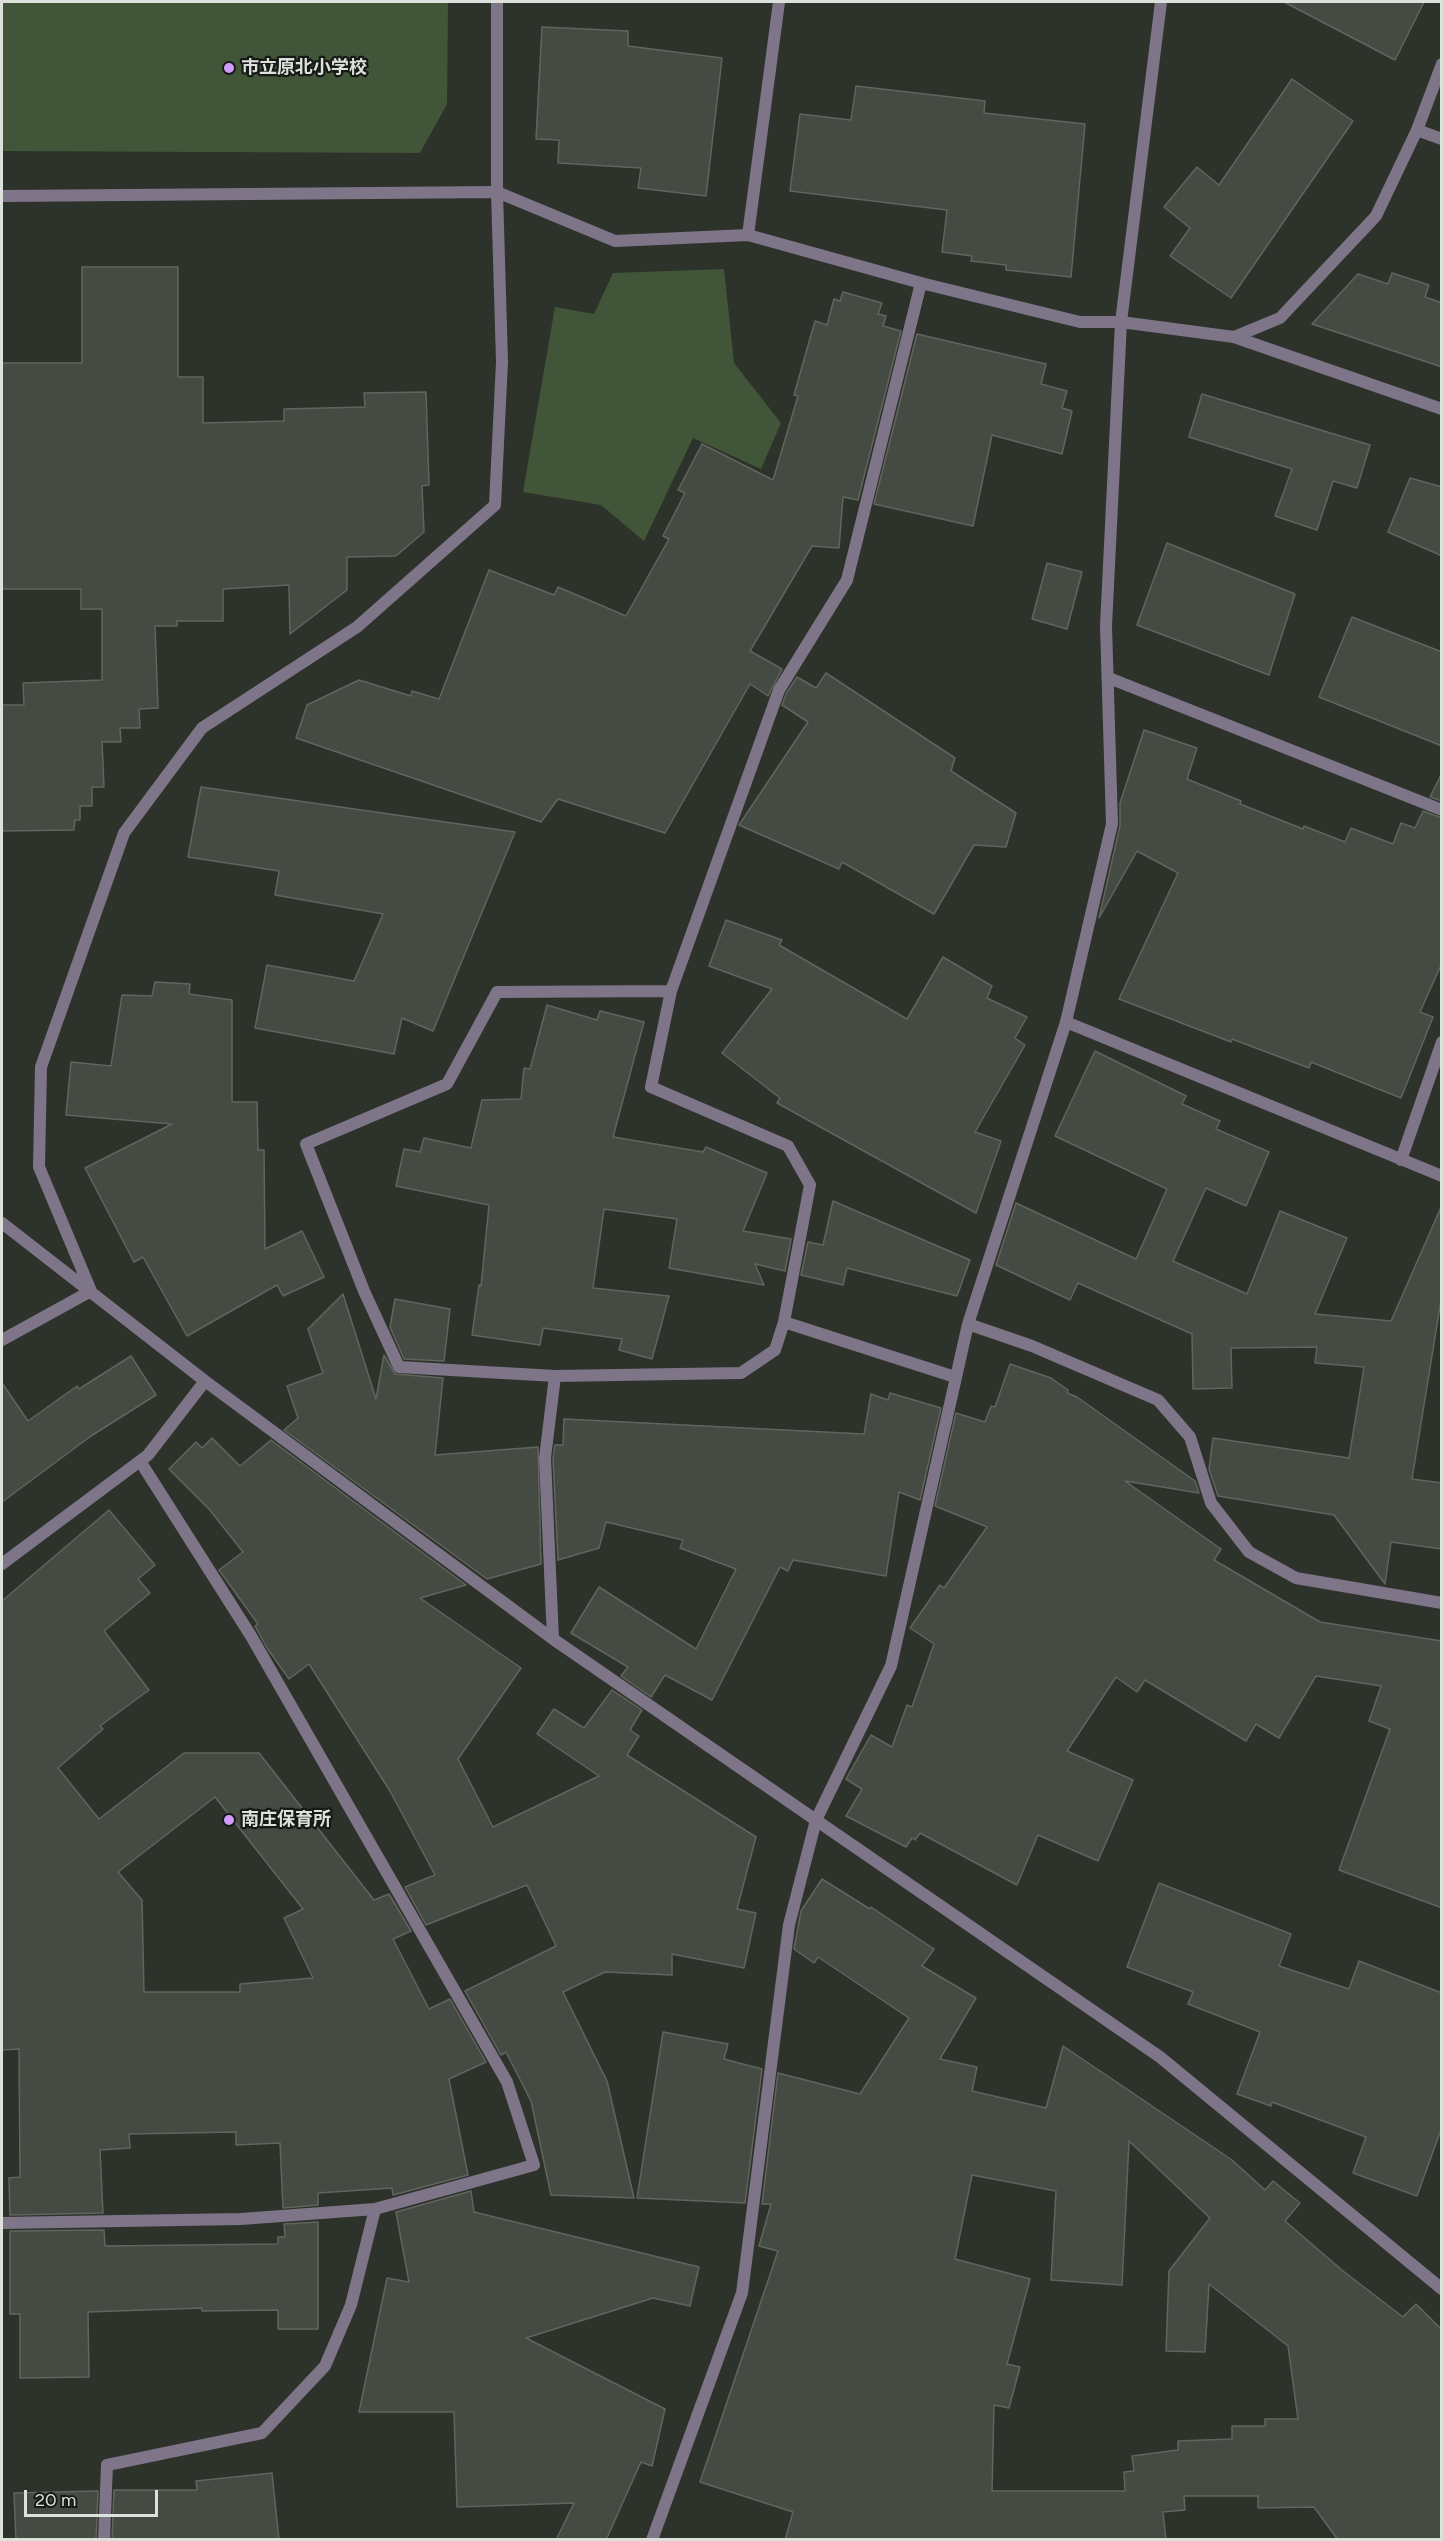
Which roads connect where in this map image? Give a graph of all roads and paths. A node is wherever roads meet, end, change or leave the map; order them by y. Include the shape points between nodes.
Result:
1 (497, 2) edge
2 (779, 2) edge
3 (1161, 2) edge
4 (1442, 64) edge
5 (1417, 130) junction
6 (1442, 139) edge
7 (497, 192) junction
8 (2, 196) edge
9 (748, 235) junction
10 (921, 283) junction
11 (1120, 322) junction
12 (1234, 337) junction
13 (1442, 409) edge
14 (1109, 678) junction
15 (1442, 810) edge
16 (671, 991) junction
17 (1066, 1022) junction
18 (1442, 1042) edge
19 (1401, 1160) junction
20 (1442, 1176) edge
21 (2, 1223) edge
22 (91, 1291) junction
23 (783, 1322) junction
24 (968, 1324) junction
25 (2, 1340) edge
26 (555, 1376) junction
27 (956, 1377) junction
28 (205, 1382) junction
29 (140, 1461) junction
30 (2, 1564) edge
31 (1442, 1603) edge
32 (554, 1639) junction
33 (816, 1820) junction
34 (375, 2209) junction
35 (2, 2223) edge
36 (1442, 2289) edge
37 (104, 2540) edge
38 (652, 2540) edge

1 - 7 street
2 - 9 street
3 - 11 street
4 - 5 street
5 - 6 street
5 - 12 street via 1376,216 1280,318
7 - 8 street
7 - 9 street via 615,241
7 - 22 street via 502,362 495,505 357,627 202,728 124,833 41,1067 39,1167
9 - 10 street
10 - 11 street via 1080,322
10 - 16 street via 847,580 779,690
11 - 12 street
11 - 14 street via 1106,626
12 - 13 street
14 - 15 street
14 - 17 street via 1112,824
16 - 23 street via 651,1087 788,1146 810,1185
16 - 26 street via 497,992 447,1084 306,1144 364,1291 399,1367
17 - 19 street
17 - 24 street
18 - 19 street
19 - 20 street
21 - 22 street
22 - 25 street
22 - 28 street
23 - 26 street via 776,1350 741,1373
23 - 27 street
24 - 27 street
24 - 31 street via 1032,1346 1158,1400 1190,1437 1211,1503 1249,1552 1296,1578
26 - 32 street via 545,1458
27 - 33 street via 891,1666
28 - 29 street
28 - 32 street
29 - 30 street
29 - 34 street via 251,1636 507,2082 534,2164
32 - 33 street
33 - 36 street via 1160,2057
33 - 38 street via 789,1925 742,2293
34 - 35 street via 241,2219
34 - 37 street via 351,2305 325,2366 262,2433 107,2465

